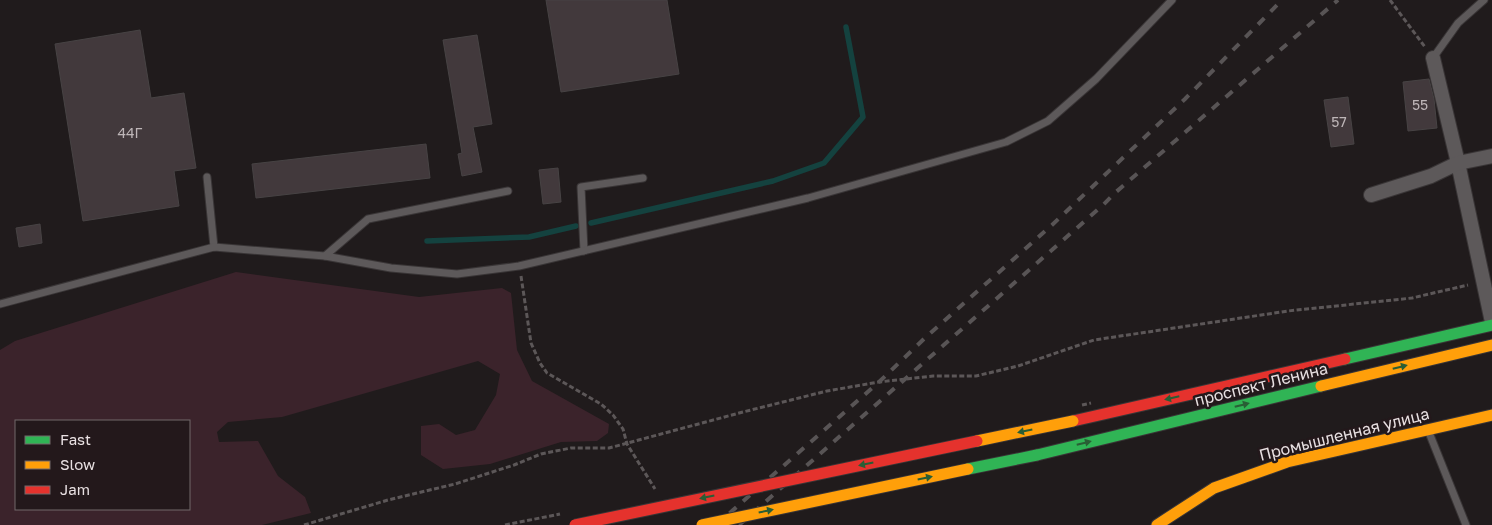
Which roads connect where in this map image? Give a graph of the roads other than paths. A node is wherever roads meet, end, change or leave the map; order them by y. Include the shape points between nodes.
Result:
1 (1172, 0) edge
2 (1484, 0) edge
3 (1433, 58) joint
4 (1492, 156) edge
5 (1458, 163) junction
6 (207, 177) dead end
7 (643, 178) dead end
8 (508, 191) dead end
9 (1371, 195) dead end
10 (214, 247) junction
11 (584, 251) junction
12 (325, 256) junction
13 (0, 304) edge
14 (1492, 323) edge
15 (1492, 345) edge
16 (1492, 415) edge
17 (1427, 429) junction
18 (575, 525) edge
19 (702, 525) edge
20 (1157, 525) edge
21 (1466, 525) edge

1 - 11 lane via 1096,79 1048,121 1006,142 808,198
2 - 3 lane via 1458,23
3 - 5 street
4 - 5 street
5 - 9 street via 1431,176
5 - 14 street
6 - 10 lane
7 - 11 lane via 581,187
8 - 12 lane via 368,219
10 - 12 lane
10 - 13 lane
11 - 12 lane via 519,266 457,274 391,268
14 -> 18 main road, проспект Ленина, bridge via 1072,421
19 -> 15 main road, проспект Ленина, bridge via 1037,455
16 - 17 main road, Промышленная улица
17 - 20 main road, Промышленная улица via 1287,462 1214,488
17 - 21 lane

